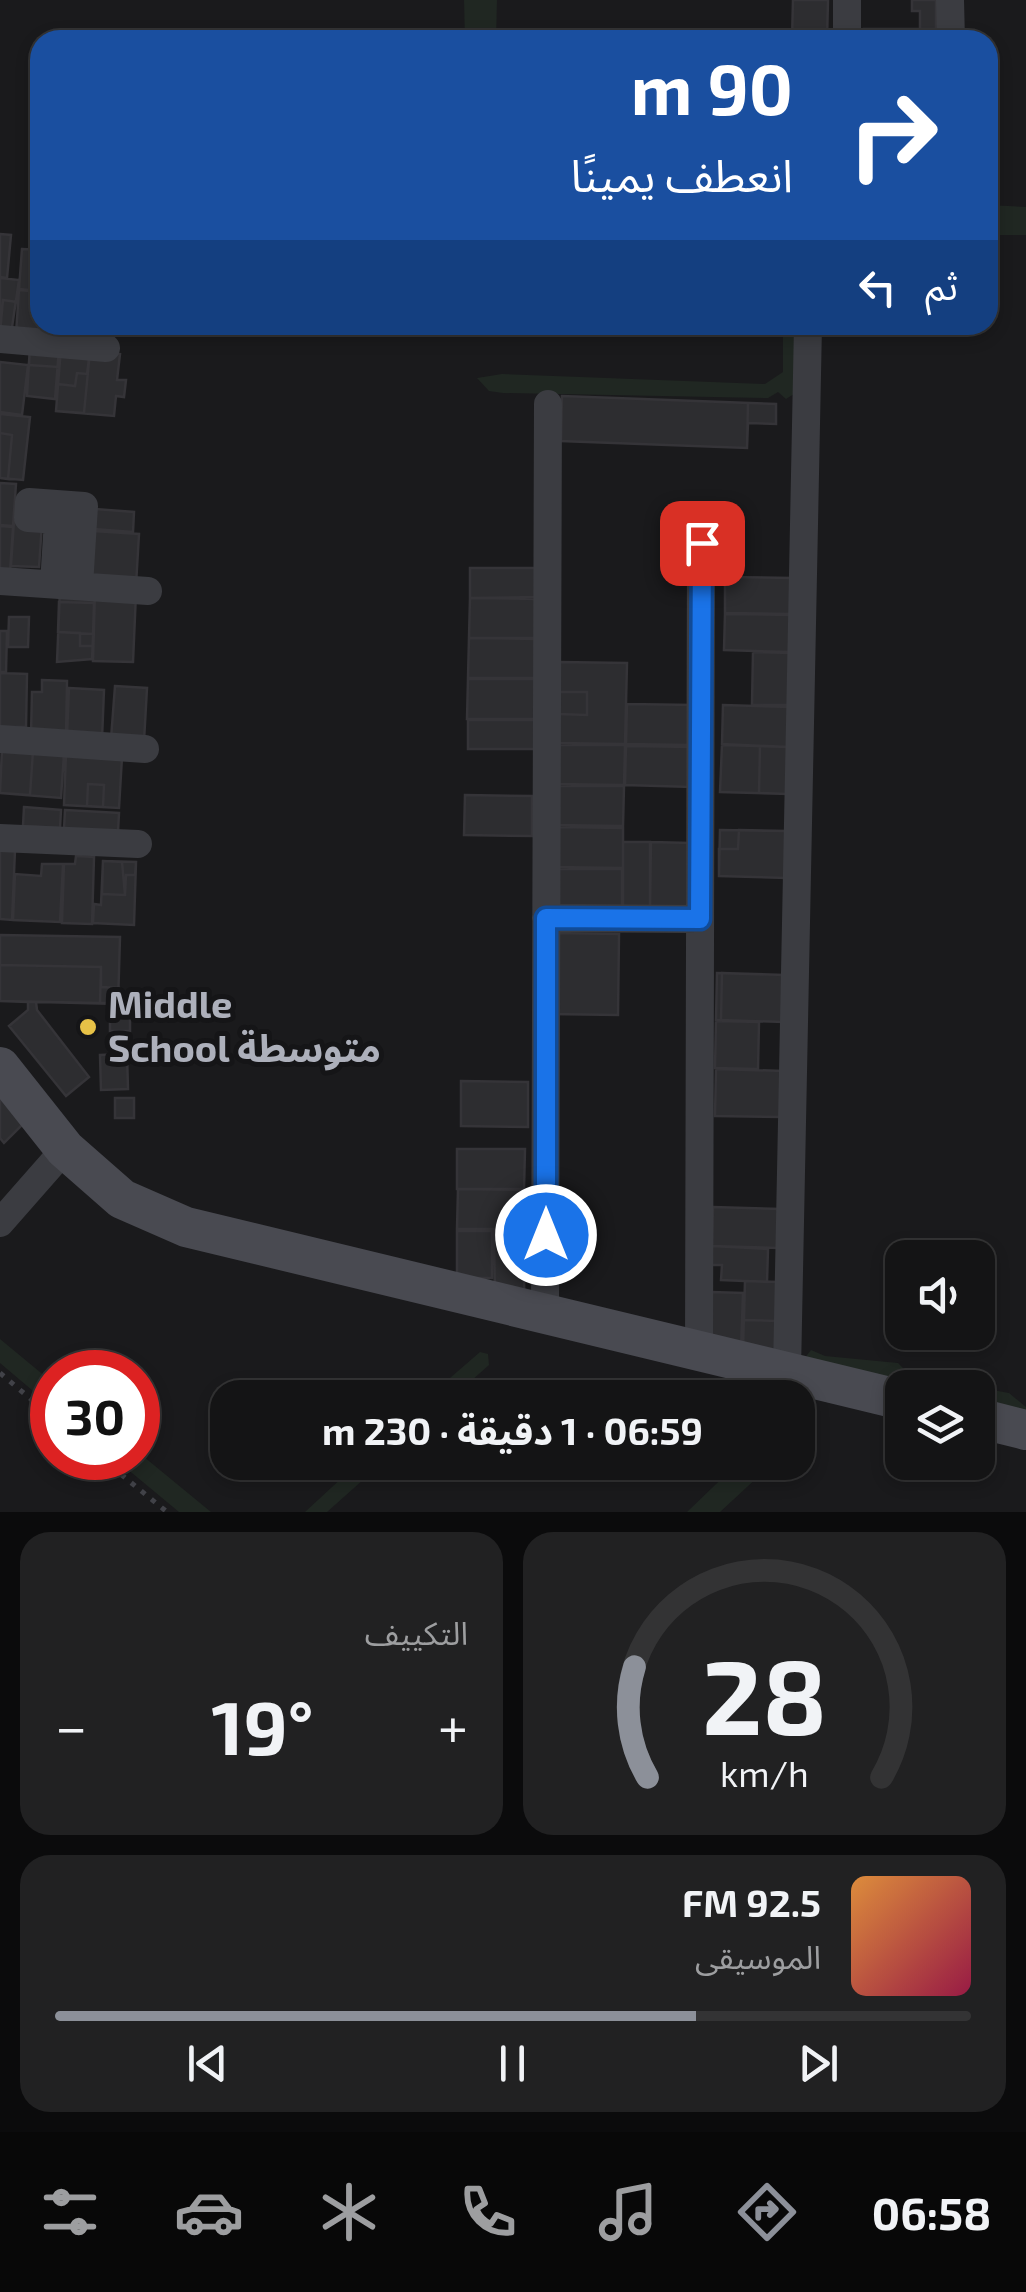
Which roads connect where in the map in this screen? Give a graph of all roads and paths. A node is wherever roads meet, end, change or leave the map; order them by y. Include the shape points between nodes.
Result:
1 (847, 0) edge
2 (950, 0) edge
3 (847, 30) edge
4 (951, 30) edge
5 (808, 335) edge
6 (0, 340) edge
7 (106, 348) dead end
8 (548, 404) dead end
9 (702, 543) dead end
10 (0, 580) edge
11 (148, 591) dead end
12 (0, 738) edge
13 (146, 748) dead end
14 (0, 838) edge
15 (138, 844) dead end
16 (546, 918) junction
17 (700, 919) junction
18 (0, 1067) edge
19 (66, 1149) junction
20 (0, 1223) edge
21 (546, 1314) junction
22 (699, 1350) junction
23 (787, 1371) junction
24 (0, 1373) edge
25 (885, 1396) edge
26 (30, 1398) edge
27 (995, 1422) edge
28 (1026, 1430) edge
29 (127, 1480) edge
30 (166, 1512) edge

1 - 3 street
2 - 4 street
5 - 23 street
6 - 7 street
8 - 16 street
9 - 17 street
10 - 11 street
12 - 13 street
14 - 15 street
16 - 17 street
16 - 21 street
17 - 22 street
18 - 19 street
19 - 20 street
19 - 21 street via 122,1199 186,1228
21 - 22 street
22 - 23 street
23 - 25 street
24 - 26 path
27 - 28 street
29 - 30 path

